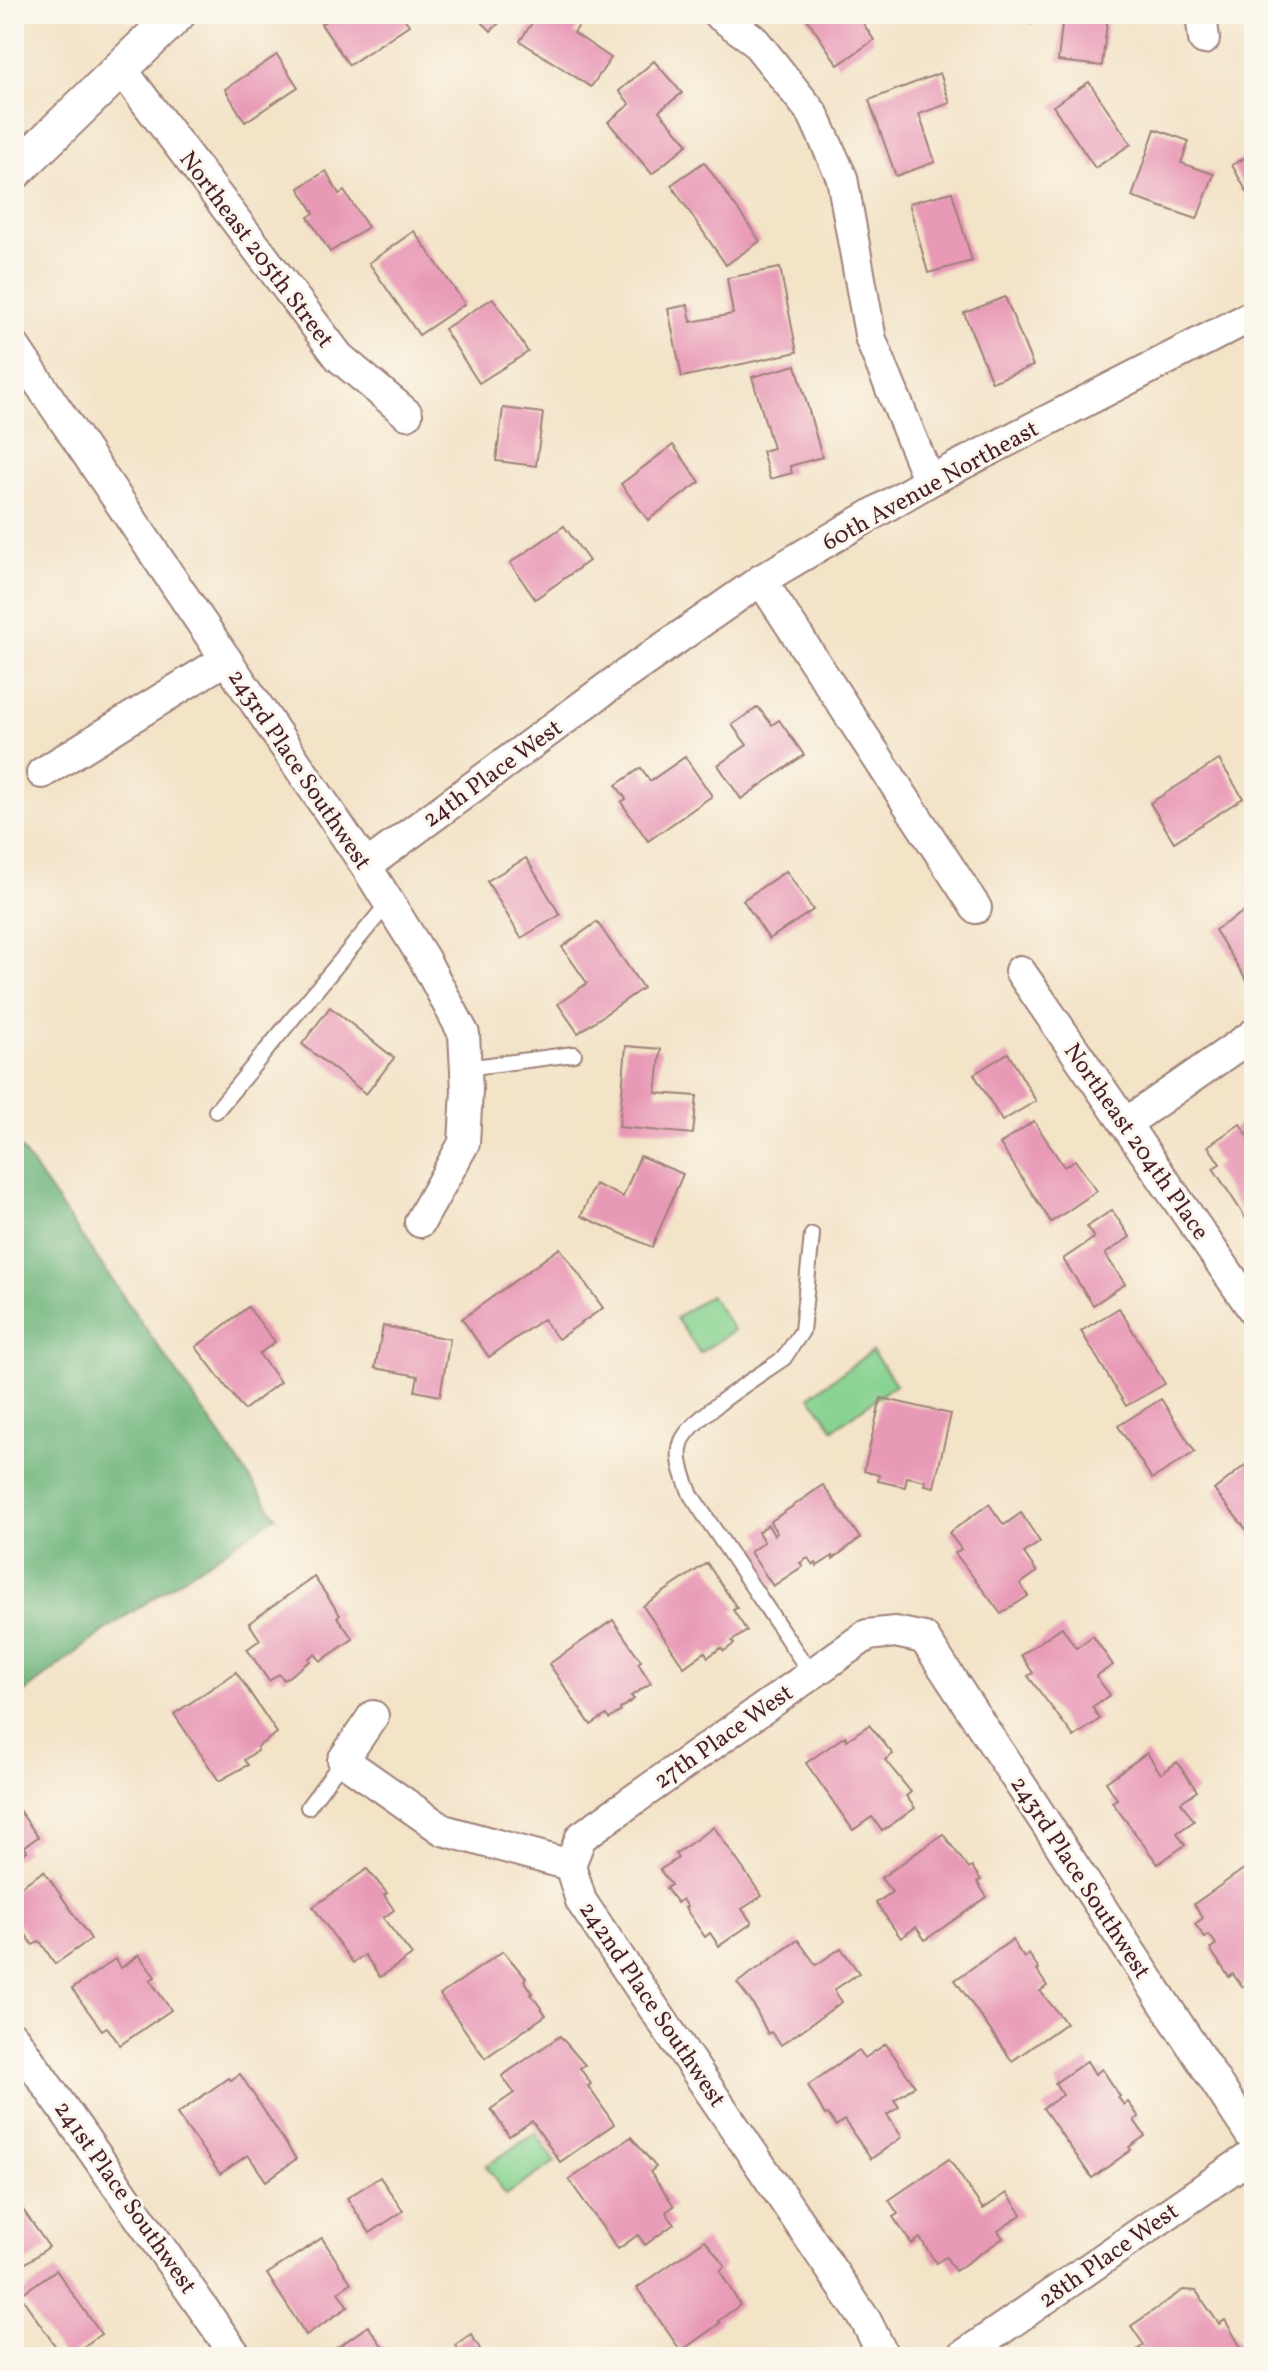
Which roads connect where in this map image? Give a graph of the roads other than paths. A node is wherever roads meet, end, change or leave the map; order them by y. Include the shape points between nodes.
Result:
1 (177, 14) edge
2 (718, 14) edge
3 (122, 70) junction
4 (14, 172) edge
5 (1254, 315) edge
6 (14, 346) edge
7 (407, 414) dead end
8 (929, 481) junction
9 (761, 580) junction
10 (226, 659) junction
11 (619, 679) joint
12 (42, 773) dead end
13 (366, 866) junction
14 (389, 902) junction
15 (976, 908) dead end
16 (1020, 971) dead end
17 (1254, 1034) edge
18 (574, 1054) dead end
19 (466, 1068) junction
20 (216, 1111) dead end
21 (1125, 1124) junction
22 (420, 1222) dead end
23 (812, 1235) dead end
24 (1254, 1311) edge
25 (895, 1632) joint
26 (811, 1674) junction
27 (373, 1716) dead end
28 (343, 1760) junction
29 (308, 1807) dead end
30 (570, 1865) junction
31 (14, 2038) edge
32 (1254, 2140) edge
33 (1254, 2154) edge
34 (237, 2357) edge
35 (884, 2357) edge
36 (961, 2357) edge

1 - 3 street
2 - 8 street via 754,40 813,114 842,178 871,340
3 - 4 street
3 - 7 street, Northeast 205th Street via 339,357
5 - 8 street, 60th Avenue Northeast
6 - 10 street, 243rd Place Southwest
8 - 9 street, 60th Avenue Northeast
9 - 11 street, 60th Avenue Northeast
9 - 15 street
10 - 12 street
10 - 13 street, 243rd Place Southwest
11 - 13 street, 24th Place West
13 - 14 street, 243rd Place Southwest
14 - 19 street, 243rd Place Southwest via 464,1034
14 - 20 lane
16 - 21 street, Northeast 204th Place
17 - 21 street
18 - 19 lane
19 - 22 street, 243rd Place Southwest via 464,1143
21 - 24 street, Northeast 204th Place
23 - 26 lane via 802,1331 793,1348 697,1421 682,1441 681,1465 691,1495
25 - 26 street, 27th Place West via 867,1635
25 - 32 street, 243rd Place Southwest via 924,1638
26 - 30 street, 27th Place West via 581,1837
27 - 28 street
28 - 29 lane
28 - 30 street via 443,1830
30 - 35 street, 242nd Place Southwest via 581,1901 862,2314
31 - 34 street, 241st Place Southwest
33 - 36 street, 28th Place West

